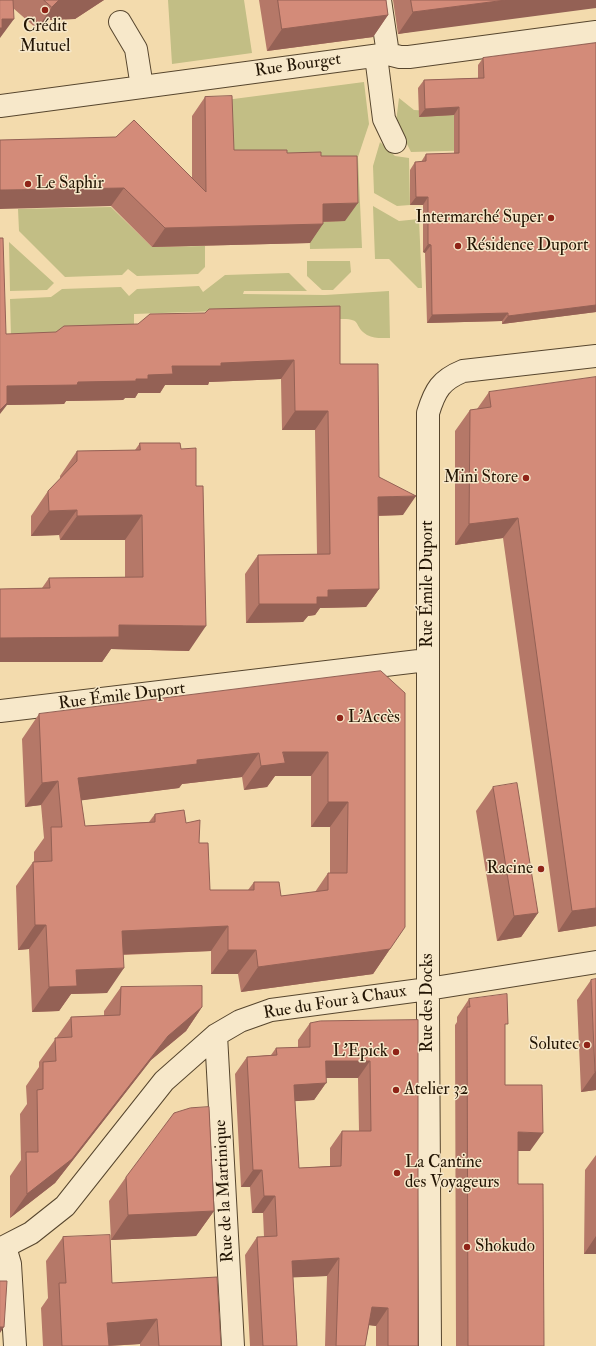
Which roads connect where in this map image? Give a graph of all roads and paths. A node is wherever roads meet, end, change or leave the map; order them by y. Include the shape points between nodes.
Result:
1 (380, 0) edge
2 (120, 22) dead end
3 (596, 32) edge
4 (382, 55) junction
5 (142, 87) junction
6 (0, 106) edge
7 (395, 142) dead end
8 (596, 356) edge
9 (427, 660) junction
10 (0, 711) edge
11 (596, 962) edge
12 (428, 989) junction
13 (216, 1036) junction
14 (2, 1248) edge
15 (14, 1346) edge
16 (233, 1346) edge
17 (430, 1346) edge

1 - 4 street
2 - 5 street via 136,49
3 - 4 street, Rue Bourget via 409,57
4 - 5 street, Rue Bourget
4 - 7 street via 384,119
5 - 6 street, Rue Bourget
8 - 9 street, Rue Émile Duport via 463,371 450,376 432,397 428,412
9 - 10 street, Rue Émile Duport
9 - 12 street, Rue des Docks
11 - 12 street, Rue du Four à Chaux
12 - 13 street, Rue du Four à Chaux via 271,1010 240,1021
12 - 17 street, Rue des Docks
13 - 14 street, Rue du Four à Chaux via 164,1081 64,1206 30,1233
13 - 16 street, Rue de la Martinique
14 - 15 street via 10,1264

